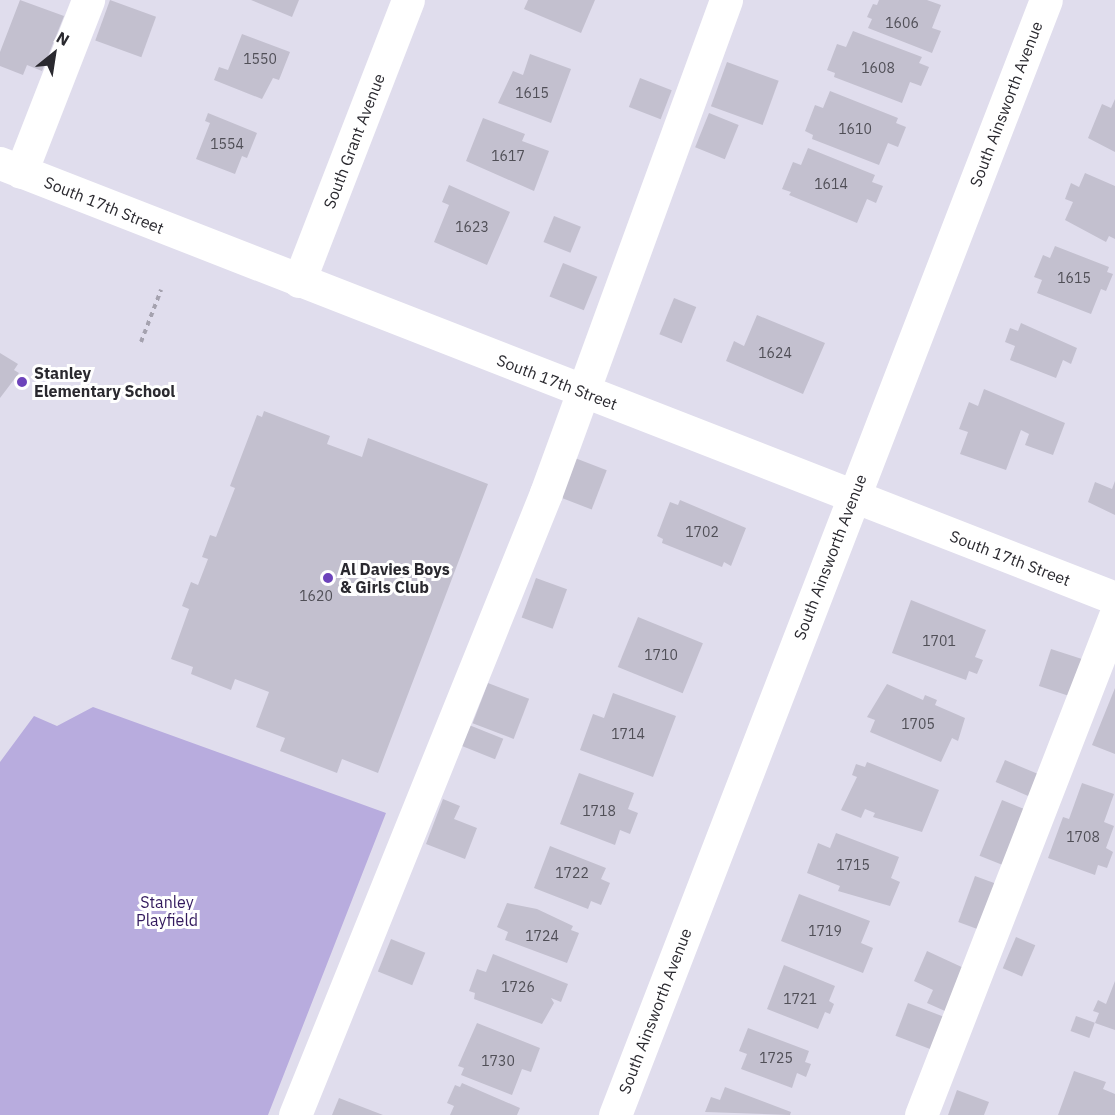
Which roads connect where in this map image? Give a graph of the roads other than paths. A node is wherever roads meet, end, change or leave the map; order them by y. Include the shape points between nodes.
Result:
1 (88, 0) edge
2 (408, 0) edge
3 (726, 0) edge
4 (1046, 0) edge
5 (10, 167) edge
6 (299, 281) junction
7 (582, 392) junction
8 (853, 498) junction
9 (1115, 598) edge
10 (1115, 616) edge
11 (295, 1115) edge
12 (615, 1115) edge
13 (921, 1115) edge

1 - 5 street
2 - 6 street, South Grant Avenue
3 - 7 street
4 - 8 street, South Ainsworth Avenue
5 - 6 street, South 17th Street
6 - 7 street, South 17th Street
7 - 8 street, South 17th Street
7 - 11 street via 546,493
8 - 9 street, South 17th Street
8 - 12 street, South Ainsworth Avenue
10 - 13 street

